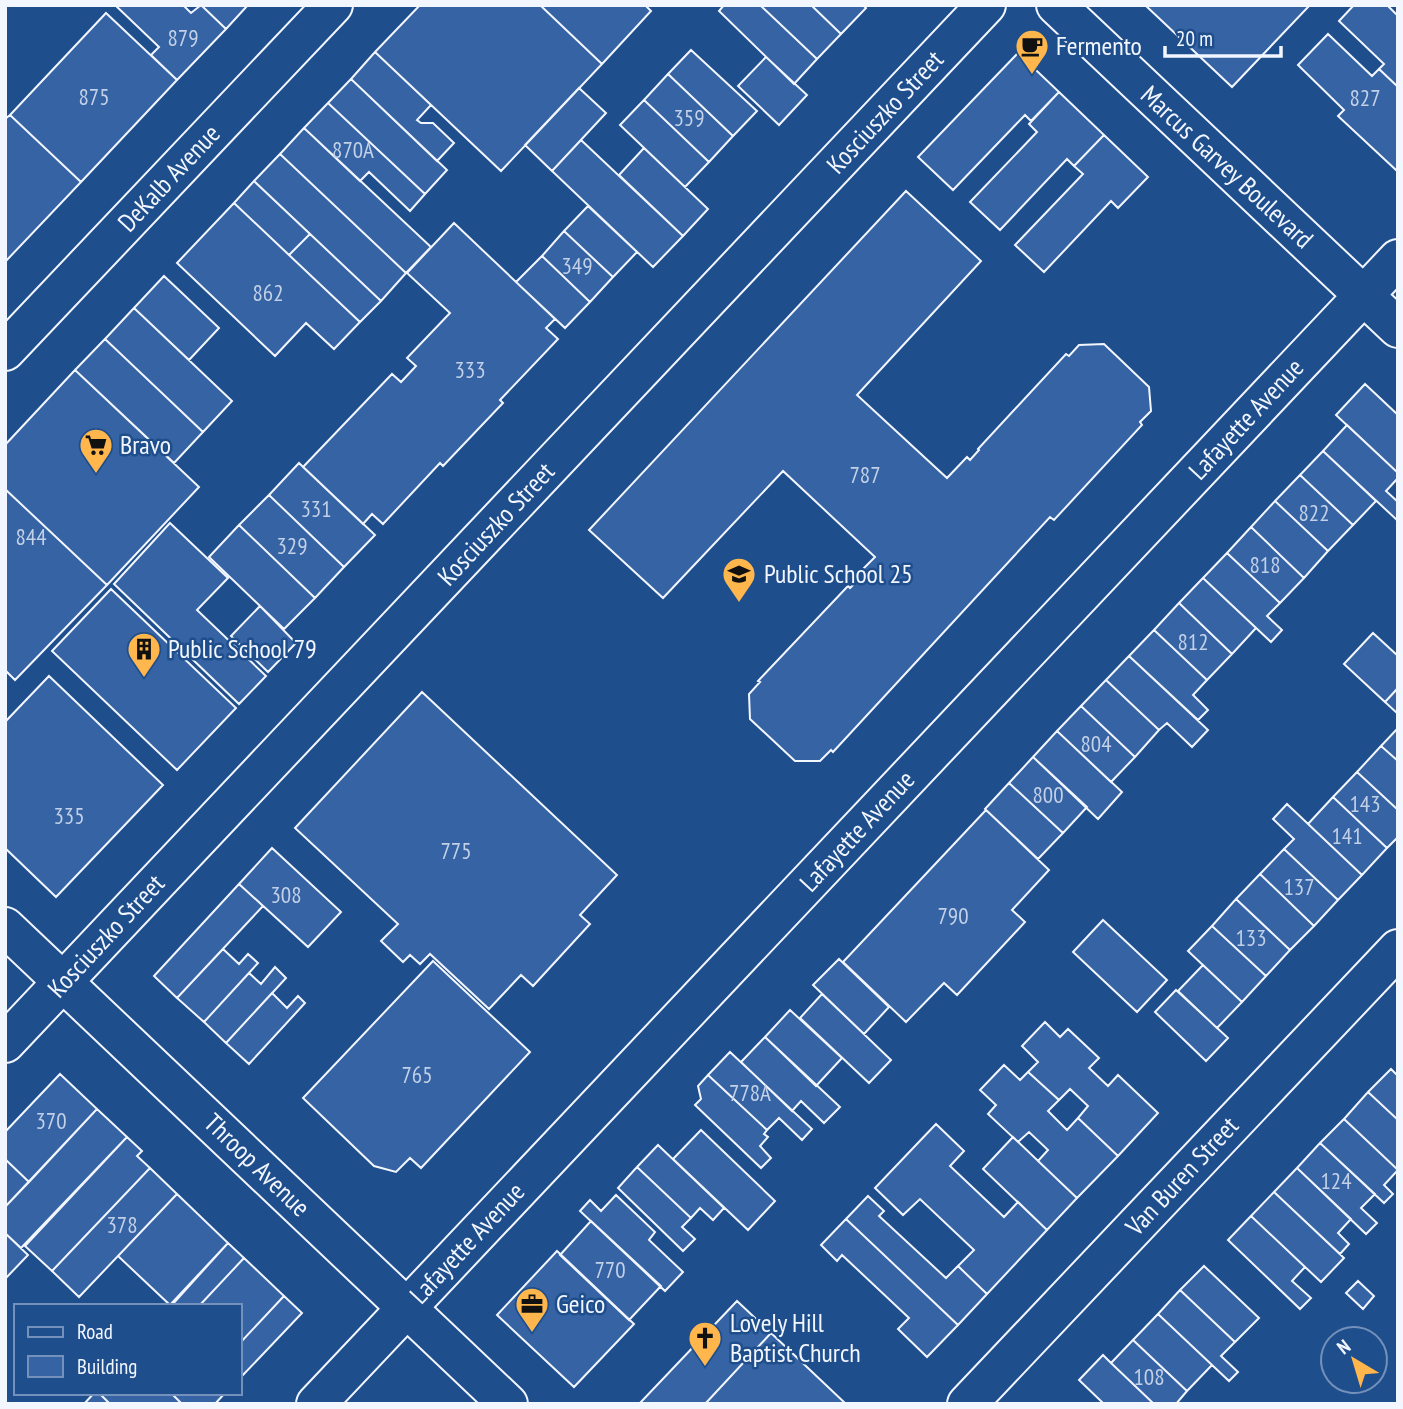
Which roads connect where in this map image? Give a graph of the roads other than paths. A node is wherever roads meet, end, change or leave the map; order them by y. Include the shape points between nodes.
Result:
1 (333, 5) edge
2 (986, 5) edge
3 (1056, 5) edge
4 (1398, 258) edge
5 (1363, 295) junction
6 (1398, 328) edge
7 (5, 351) edge
8 (5, 927) edge
9 (1398, 949) edge
10 (63, 981) junction
11 (5, 1043) edge
12 (406, 1307) junction
13 (316, 1404) edge
14 (508, 1404) edge
15 (967, 1404) edge

1 - 7 street, DeKalb Avenue
2 - 10 street, Kosciuszko Street
3 - 5 street, Marcus Garvey Boulevard
4 - 5 street, Lafayette Avenue
5 - 6 street, Marcus Garvey Boulevard
5 - 12 street, Lafayette Avenue
8 - 10 street, Throop Avenue
9 - 15 street, Van Buren Street
10 - 11 street, Kosciuszko Street
10 - 12 street, Throop Avenue
12 - 13 street, Lafayette Avenue
12 - 14 street, Throop Avenue

